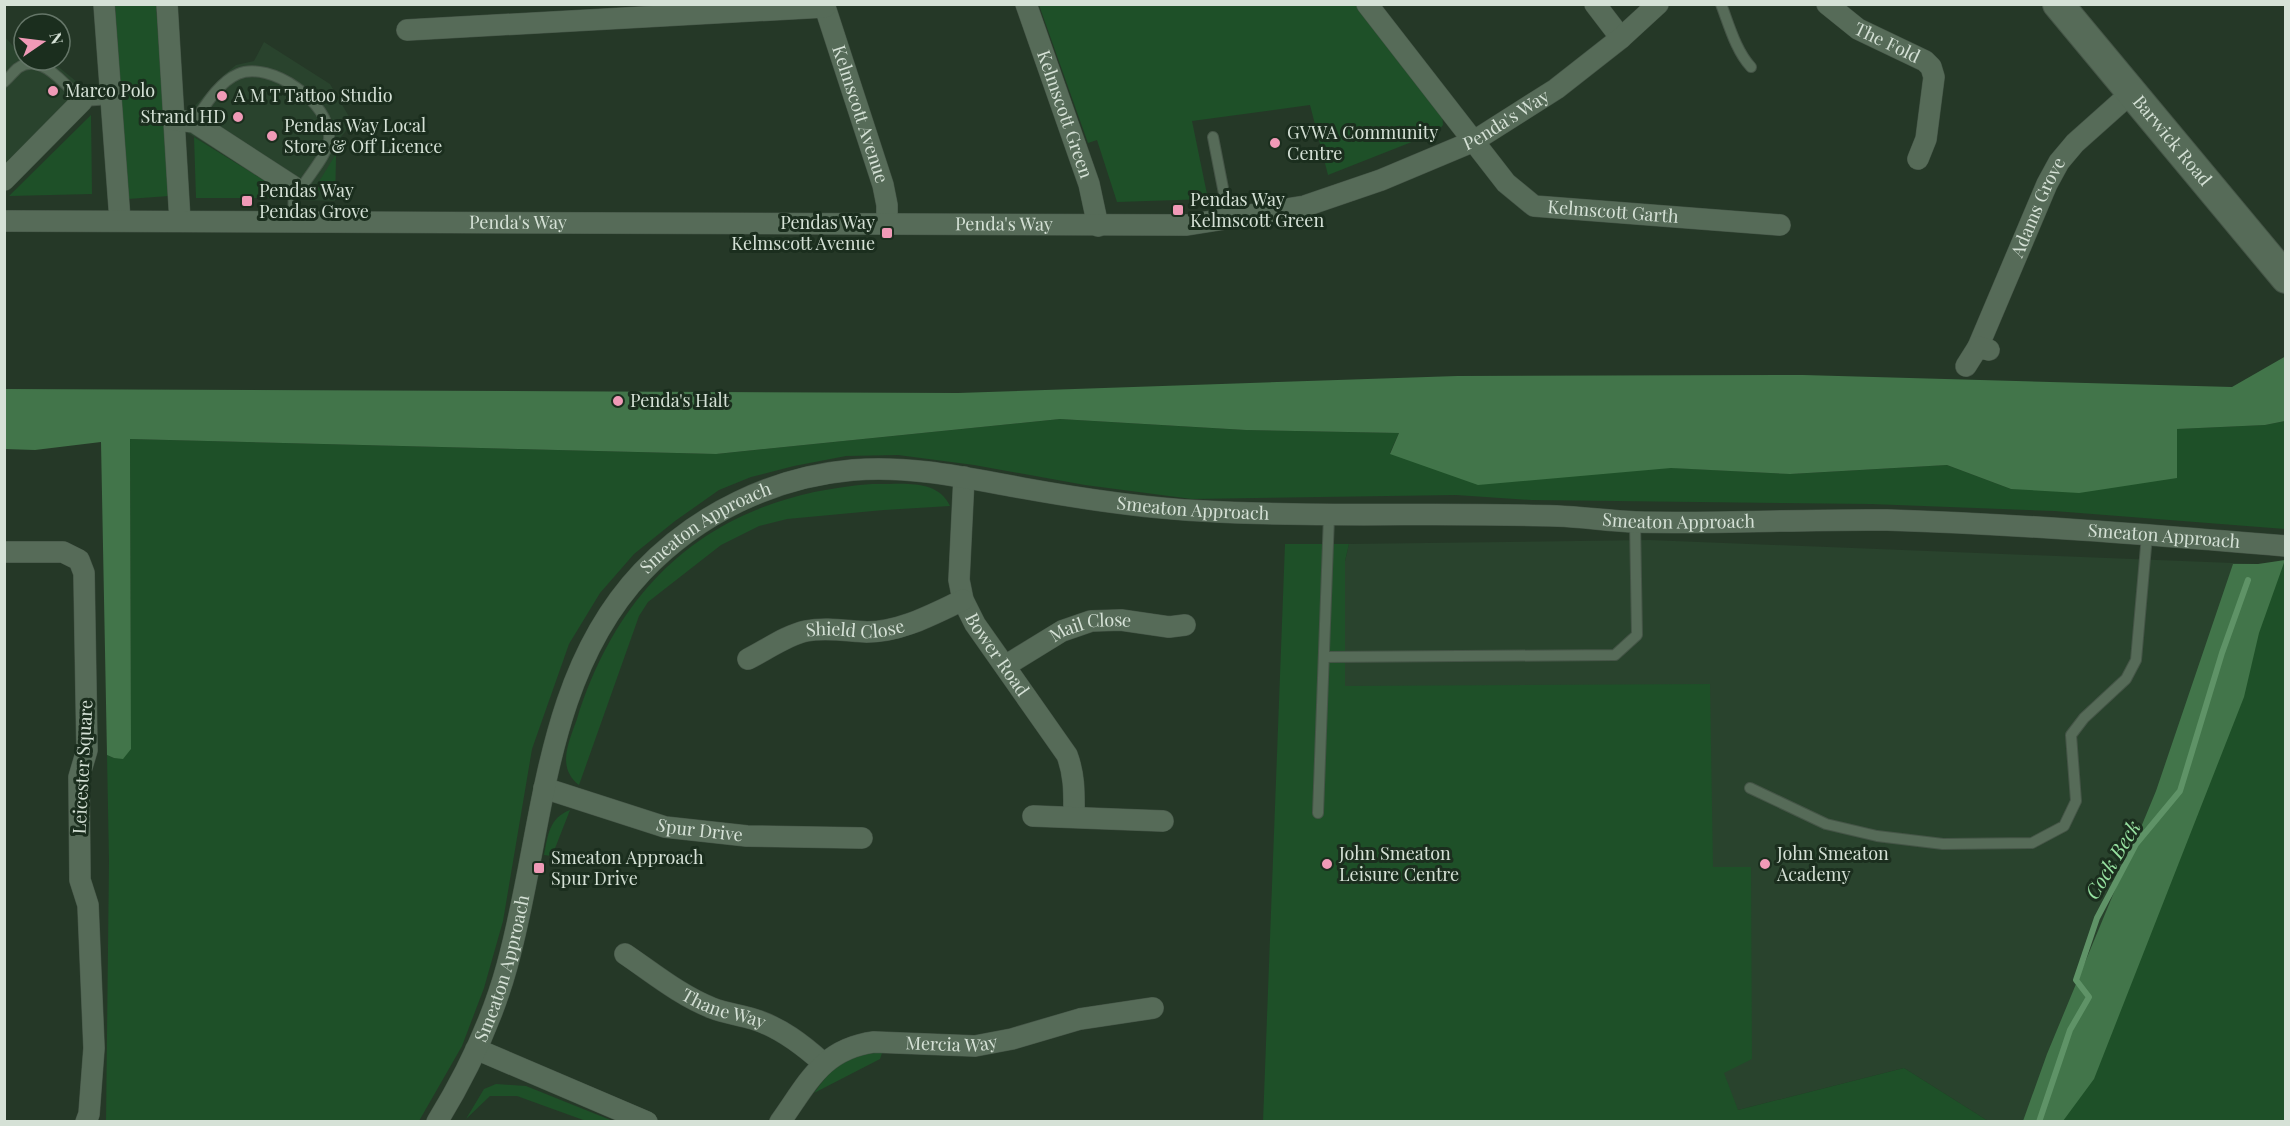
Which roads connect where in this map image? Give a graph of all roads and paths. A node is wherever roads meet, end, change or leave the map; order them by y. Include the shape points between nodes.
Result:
1 (104, 4) edge
2 (167, 4) edge
3 (1026, 4) edge
4 (1367, 4) edge
5 (1595, 4) edge
6 (1658, 4) edge
7 (1721, 4) edge
8 (1827, 4) edge
9 (2058, 4) edge
10 (824, 6) edge
11 (407, 30) dead end
12 (1621, 38) junction
13 (4, 65) edge
14 (1751, 67) dead end
15 (9, 78) edge
16 (2131, 93) junction
17 (111, 99) junction
18 (82, 101) junction
19 (184, 121) junction
20 (1213, 137) dead end
21 (1474, 141) junction
22 (1918, 159) dead end
23 (4, 180) edge
24 (294, 186) junction
25 (1229, 219) junction
26 (120, 220) junction
27 (4, 221) edge
28 (180, 221) junction
29 (292, 221) junction
30 (887, 224) junction
31 (1780, 225) dead end
32 (1098, 226) junction
33 (2286, 278) edge
34 (1966, 366) dead end
35 (964, 477) junction
36 (1329, 516) junction
37 (1635, 522) junction
38 (2148, 535) junction
39 (2286, 546) edge
40 (4, 552) edge
41 (963, 600) junction
42 (1185, 626) dead end
43 (1324, 657) junction
44 (748, 659) dead end
45 (1005, 666) junction
46 (544, 788) junction
47 (1750, 788) dead end
48 (1318, 813) dead end
49 (1033, 816) dead end
50 (1074, 817) junction
51 (1163, 821) dead end
52 (862, 838) dead end
53 (625, 954) dead end
54 (1153, 1008) dead end
55 (476, 1049) junction
56 (823, 1063) junction
57 (86, 1122) edge
58 (437, 1122) edge
59 (647, 1122) edge
60 (780, 1122) edge

1 - 17 street
2 - 19 street
3 - 32 street, Kelmscott Green via 1089,184
4 - 21 street, Kelmscott Garth
5 - 12 street
6 - 12 street, Penda's Way
7 - 14 lane via 1738,47
8 - 22 street, The Fold via 1858,29 1931,67 1934,77 1926,139
9 - 16 street, Barwick Road
10 - 11 street
10 - 30 street, Kelmscott Avenue via 883,185
12 - 21 street, Penda's Way via 1556,89
13 - 15 lane
15 - 18 lane via 20,66 45,66
16 - 33 street, Barwick Road
16 - 34 street, Adams Grove via 2075,142 2060,162 2047,184 1984,348
17 - 18 lane
17 - 26 street
18 - 23 street
19 - 24 street
19 - 24 lane via 238,73 271,73 307,95 324,117 329,137 326,149 304,183
19 - 28 street
20 - 25 lane
21 - 25 street, Penda's Way via 1381,180 1305,206
21 - 31 street, Kelmscott Garth via 1506,183 1534,206
24 - 29 lane
25 - 32 street, Penda's Way via 1187,225
26 - 27 street, Penda's Way
26 - 28 street, Penda's Way
28 - 29 street, Penda's Way
29 - 30 street, Penda's Way
30 - 32 street, Penda's Way
35 - 36 street, Smeaton Approach via 1130,506
35 - 41 street, Bower Road via 959,573
35 - 46 street, Smeaton Approach via 882,469 811,477 751,496 681,537 623,594 593,639 571,689
36 - 37 street, Smeaton Approach via 1556,516
36 - 43 lane
37 - 38 street, Smeaton Approach via 1891,520
37 - 43 lane via 1637,635 1615,655
38 - 39 street, Smeaton Approach
38 - 47 lane via 2136,660 2126,679 2071,735 2076,801 2064,826 2032,843 1932,842 1877,836 1826,824
40 - 57 street, Leicester Square via 63,552 79,560 84,573 87,750 79,777 80,880 88,905 94,1048
41 - 44 street, Shield Close via 892,629 806,631
41 - 45 street, Bower Road
42 - 45 street, Mail Close via 1091,621 1062,631
43 - 48 lane
45 - 50 street, Bower Road via 1067,755 1074,785
46 - 52 street, Spur Drive via 664,827 747,836
46 - 55 street, Smeaton Approach via 506,969
49 - 50 street
50 - 51 street
53 - 56 street, Thane Way via 695,1000 778,1030 803,1044
54 - 56 street, Mercia Way via 1080,1019 975,1046 860,1044
55 - 58 street, Smeaton Approach
55 - 59 street, Smeaton Approach
56 - 60 street, Mercia Way

